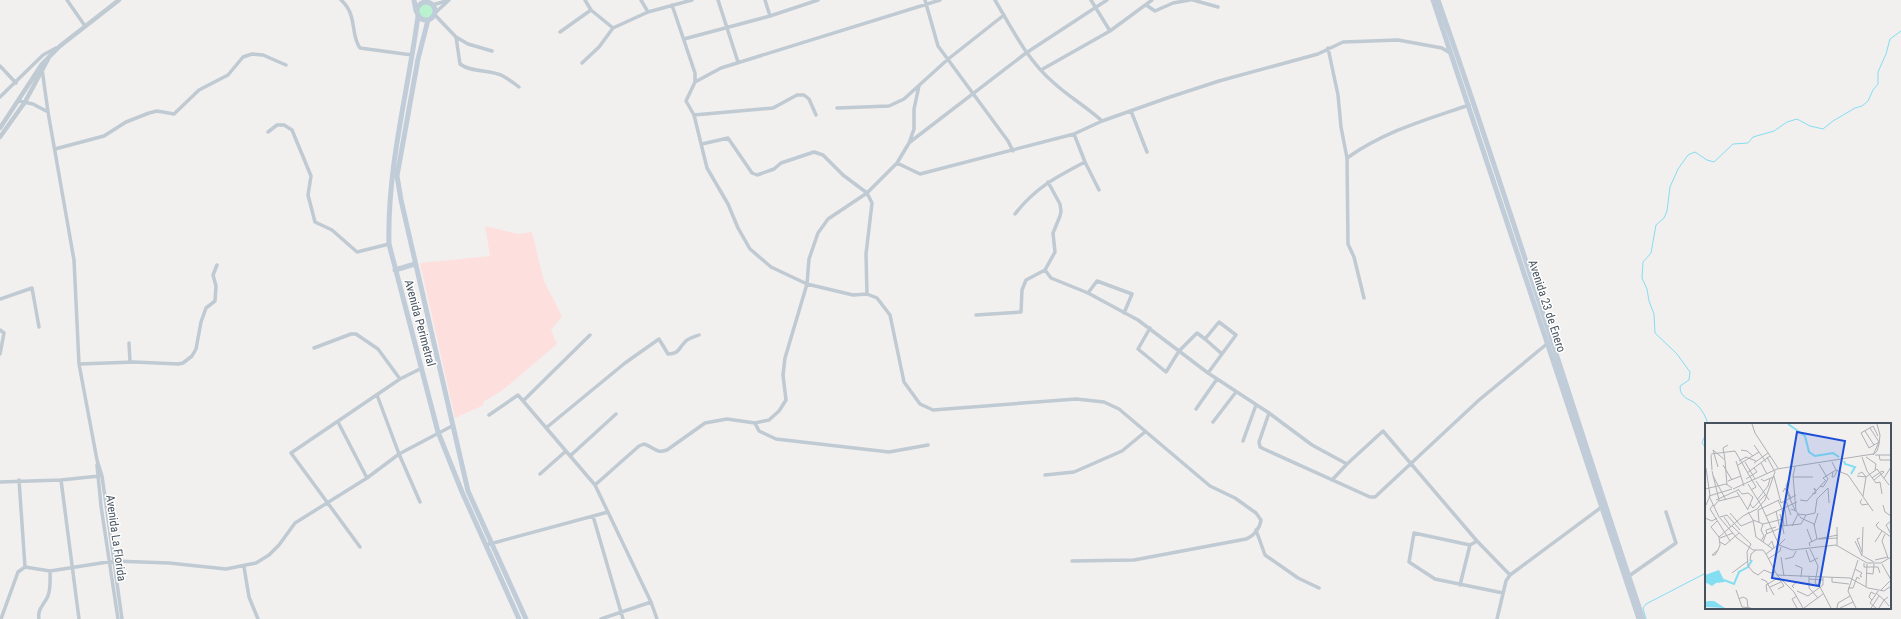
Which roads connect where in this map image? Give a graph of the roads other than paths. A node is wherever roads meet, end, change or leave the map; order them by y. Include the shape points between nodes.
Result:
1 (67, 0) edge
2 (119, 0) edge
3 (341, 0) edge
4 (414, 0) edge
5 (449, 0) edge
6 (585, 0) edge
7 (641, 0) edge
8 (692, 0) edge
9 (718, 0) edge
10 (765, 0) edge
11 (818, 0) edge
12 (940, 0) edge
13 (995, 0) edge
14 (1091, 0) edge
15 (1107, 0) edge
16 (1152, 0) edge
17 (1191, 0) edge
18 (1433, 0) edge
19 (1438, 0) edge
20 (428, 2) edge
21 (925, 2) edge
22 (1146, 4) junction
23 (672, 5) junction
24 (1218, 7) dead end
25 (1095, 8) junction
26 (591, 10) junction
27 (648, 12) junction
28 (417, 14) junction
29 (434, 14) junction
30 (1004, 15) junction
31 (770, 16) junction
32 (428, 20) junction
33 (85, 26) junction
34 (726, 27) junction
35 (613, 28) junction
36 (1110, 31) junction
37 (560, 32) dead end
38 (456, 37) junction
39 (684, 39) junction
40 (60, 46) junction
41 (1328, 48) junction
42 (492, 51) dead end
43 (1026, 53) junction
44 (412, 55) junction
45 (1453, 55) junction
46 (50, 56) junction
47 (947, 60) junction
48 (582, 62) dead end
49 (738, 62) junction
50 (42, 64) junction
51 (0, 66) edge
52 (286, 66) dead end
53 (1041, 70) junction
54 (43, 71) junction
55 (695, 82) junction
56 (16, 83) junction
57 (918, 86) junction
58 (519, 87) dead end
59 (972, 93) junction
60 (0, 97) edge
61 (19, 101) junction
62 (25, 102) junction
63 (1469, 105) junction
64 (837, 108) dead end
65 (1131, 111) junction
66 (48, 112) junction
67 (694, 115) junction
68 (816, 115) dead end
69 (1102, 121) junction
70 (0, 128) edge
71 (268, 132) dead end
72 (1074, 134) junction
73 (0, 137) edge
74 (909, 143) junction
75 (702, 144) junction
76 (55, 149) junction
77 (1013, 151) junction
78 (1147, 152) dead end
79 (1346, 158) junction
80 (1085, 162) junction
81 (897, 163) junction
82 (1048, 182) junction
83 (1099, 190) dead end
84 (867, 193) junction
85 (1015, 214) dead end
86 (389, 244) junction
87 (415, 264) junction
88 (217, 265) dead end
89 (396, 270) junction
90 (1045, 270) junction
91 (807, 284) junction
92 (1088, 293) junction
93 (866, 294) junction
94 (1364, 298) dead end
95 (0, 299) edge
96 (1124, 313) junction
97 (976, 315) dead end
98 (38, 327) dead end
99 (1150, 328) junction
100 (0, 330) edge
101 (590, 335) dead end
102 (699, 335) dead end
103 (1205, 339) junction
104 (1548, 342) junction
105 (129, 343) dead end
106 (314, 348) dead end
107 (1179, 351) junction
108 (0, 354) edge
109 (1222, 354) junction
110 (130, 362) junction
111 (79, 364) junction
112 (422, 368) junction
113 (1208, 372) junction
114 (400, 379) junction
115 (1216, 379) junction
116 (1236, 392) junction
117 (377, 395) junction
118 (523, 401) junction
119 (1256, 405) junction
120 (1196, 409) dead end
121 (1269, 413) junction
122 (616, 414) dead end
123 (489, 415) dead end
124 (338, 422) junction
125 (1213, 422) dead end
126 (754, 423) junction
127 (452, 426) junction
128 (546, 428) junction
129 (438, 432) junction
130 (1145, 432) junction
131 (1242, 441) dead end
132 (928, 445) dead end
133 (566, 451) junction
134 (399, 454) junction
135 (570, 456) junction
136 (97, 460) junction
137 (1412, 463) junction
138 (1347, 464) junction
139 (540, 474) dead end
140 (1045, 475) dead end
141 (102, 476) junction
142 (97, 477) junction
143 (367, 478) junction
144 (20, 480) junction
145 (61, 480) junction
146 (1332, 480) junction
147 (0, 482) edge
148 (595, 485) junction
149 (420, 502) dead end
150 (327, 503) junction
151 (1603, 506) junction
152 (608, 512) junction
153 (1666, 512) dead end
154 (594, 516) junction
155 (1256, 530) junction
156 (1477, 541) junction
157 (489, 544) junction
158 (1470, 545) junction
159 (360, 547) dead end
160 (1072, 561) dead end
161 (112, 562) junction
162 (25, 567) junction
163 (244, 567) junction
164 (72, 569) junction
165 (50, 571) junction
166 (1510, 575) junction
167 (1629, 576) junction
168 (1460, 585) junction
169 (1319, 588) dead end
170 (1503, 594) junction
171 (651, 602) junction
172 (621, 612) junction
173 (1, 619) edge
174 (39, 619) edge
175 (79, 619) edge
176 (118, 619) edge
177 (122, 619) edge
178 (258, 619) edge
179 (519, 619) edge
180 (526, 619) edge
181 (601, 619) edge
182 (623, 619) edge
183 (657, 619) edge
184 (1497, 619) edge
185 (1639, 619) edge
186 (1644, 619) edge

1 - 33 street
2 - 33 street
3 - 44 street via 348,6 360,48
4 - 28 main road
5 - 20 street
5 - 29 street
6 - 26 street
7 - 27 street
8 - 23 street
9 - 34 street
10 - 31 street
11 - 31 street
12 - 21 street
13 - 30 street
14 - 25 street
15 - 25 street
16 - 22 street
17 - 22 street via 1155,10
17 - 24 street
18 - 45 main road, Avenida 23 de Enero
19 - 151 main road, Avenida 23 de Enero via 1529,269
20 - 28 main road via 419,5
20 - 29 main road
21 - 47 street via 938,46
21 - 49 street
22 - 36 street
23 - 27 street
23 - 39 street
25 - 36 street
25 - 43 street
26 - 35 street
26 - 37 street
27 - 35 street
28 - 32 main road via 420,19
28 - 44 main road, Avenida Perimetral
29 - 32 main road
29 - 38 street
30 - 43 street
30 - 47 street
31 - 34 street
32 - 87 main road, Avenida Perimetral via 418,59 397,176
33 - 40 street
34 - 39 street
34 - 49 street
35 - 48 street via 599,47
36 - 53 street
38 - 42 street via 468,44
38 - 58 street via 460,64 466,69 484,70 502,76
39 - 55 street via 695,73
40 - 46 street
40 - 56 street via 44,55
41 - 45 street via 1352,41 1398,40 1442,48
41 - 65 street via 1318,54 1219,81
41 - 79 street via 1338,95
43 - 53 street
43 - 59 street
44 - 86 main road, Avenida Perimetral via 392,172
45 - 63 main road, Avenida 23 de Enero
46 - 50 street
46 - 54 street
47 - 57 street
47 - 59 street
49 - 55 street
50 - 54 street
50 - 61 street
51 - 56 street
52 - 76 street via 263,55 252,54 243,57 228,75 199,90 174,114 153,112 126,122 104,136
53 - 69 street via 1052,82
54 - 62 street
54 - 66 street
55 - 67 street via 686,101
56 - 60 street
57 - 64 street via 904,99 889,106
57 - 74 street via 914,129
59 - 74 street
59 - 77 street
61 - 62 street
61 - 70 street
62 - 66 street
62 - 73 street
63 - 79 street via 1397,129
63 - 104 main road, Avenida 23 de Enero
65 - 69 street
65 - 78 street
66 - 76 street
67 - 68 street via 773,108 797,95 804,95 809,99
67 - 75 street
69 - 72 street
71 - 86 street via 277,125 284,125 292,130 311,176 308,195 315,222 332,230 356,252
72 - 77 street
72 - 80 street
74 - 81 street
75 - 84 street via 728,138 752,173 757,175 774,169 781,163 814,152 823,155 843,175
75 - 91 street via 707,168 750,249 771,267
76 - 111 street via 74,266
77 - 81 street via 920,174
79 - 94 street via 1348,244 1354,257
80 - 82 street
80 - 83 street
81 - 84 street
82 - 85 street via 1027,199
82 - 90 street via 1061,211 1053,233 1055,252
84 - 91 street via 828,219 818,233 809,259
84 - 93 street via 872,203 866,254
86 - 89 main road, Avenida Perimetral
87 - 89 main road
87 - 127 main road, Avenida Perimetral
88 - 110 street via 213,275 217,295 215,301 206,308 192,356 178,364
89 - 112 main road, Avenida Perimetral
90 - 92 street via 1051,278
90 - 97 street via 1026,280 1022,290 1021,312
91 - 93 street via 853,295
91 - 126 street via 785,358 783,375 786,400 769,420
92 - 96 street
92 - 96 street via 1097,281 1132,294
93 - 130 street via 877,298 890,315 904,382 920,404 933,410 1091,399 1119,409
95 - 98 street via 32,288
96 - 99 street
99 - 107 street
99 - 107 street via 1138,349 1166,372
100 - 108 street via 4,334
101 - 118 street
102 - 128 street via 684,342 676,354 668,354 659,339 625,363
103 - 107 street via 1197,333
103 - 109 street
103 - 109 street via 1219,322 1236,335
104 - 137 street via 1479,400
104 - 151 main road, Avenida 23 de Enero
105 - 110 street
106 - 114 street via 356,334 378,349
107 - 113 street
109 - 113 street
110 - 111 street
111 - 136 street
112 - 114 street
112 - 129 main road, Avenida Perimetral
113 - 115 street
114 - 117 street
115 - 116 street
115 - 120 street
116 - 119 street
116 - 125 street
117 - 124 street
117 - 134 street
118 - 123 street via 518,395
118 - 128 street
119 - 121 street
119 - 131 street
121 - 138 street via 1312,446
121 - 146 street via 1260,446
122 - 135 street
124 - 143 street
124 - 150 street via 291,453
126 - 132 street via 759,431 776,439 889,452
126 - 148 street via 727,419 706,423 661,452 656,452 644,444
127 - 129 street
127 - 157 main road, Avenida Perimetral via 468,491
128 - 133 street
129 - 134 street
129 - 157 main road, Avenida Perimetral via 462,492
130 - 140 street via 1122,452 1074,472
130 - 155 street via 1210,486 1236,498 1256,513 1261,520
133 - 135 street
133 - 139 street
134 - 143 street
134 - 149 street
135 - 148 street
136 - 141 street
136 - 142 street, Avenida La Florida
137 - 138 street via 1383,431
137 - 146 street via 1375,497
137 - 156 street
138 - 146 street
141 - 142 street
141 - 161 street
142 - 145 street
142 - 161 street, Avenida La Florida
143 - 150 street
144 - 145 street
144 - 147 street
144 - 162 street
145 - 164 street
148 - 152 street
150 - 159 street
150 - 163 street via 295,523 269,555
151 - 166 street
151 - 167 main road, Avenida 23 de Enero
151 - 185 main road, Avenida 23 de Enero
152 - 154 street
152 - 171 street
153 - 167 street via 1676,543
154 - 157 street
154 - 172 street
155 - 160 street via 1246,539 1134,560
155 - 169 street via 1265,555 1298,578
156 - 158 street
156 - 166 street
157 - 179 main road, Avenida Perimetral
157 - 180 main road, Avenida Perimetral
158 - 168 street
158 - 168 street via 1414,533 1409,562 1435,579
161 - 163 street via 169,563 226,569
161 - 164 street
161 - 176 street, Avenida La Florida
161 - 177 street
162 - 165 street
162 - 173 street via 18,572
163 - 178 street via 249,597
164 - 165 street
164 - 175 street
165 - 174 street via 50,586 38,612
166 - 170 street
167 - 186 main road, Avenida 23 de Enero
168 - 170 street
170 - 184 street
171 - 172 street
171 - 183 street
172 - 181 street
172 - 182 street

